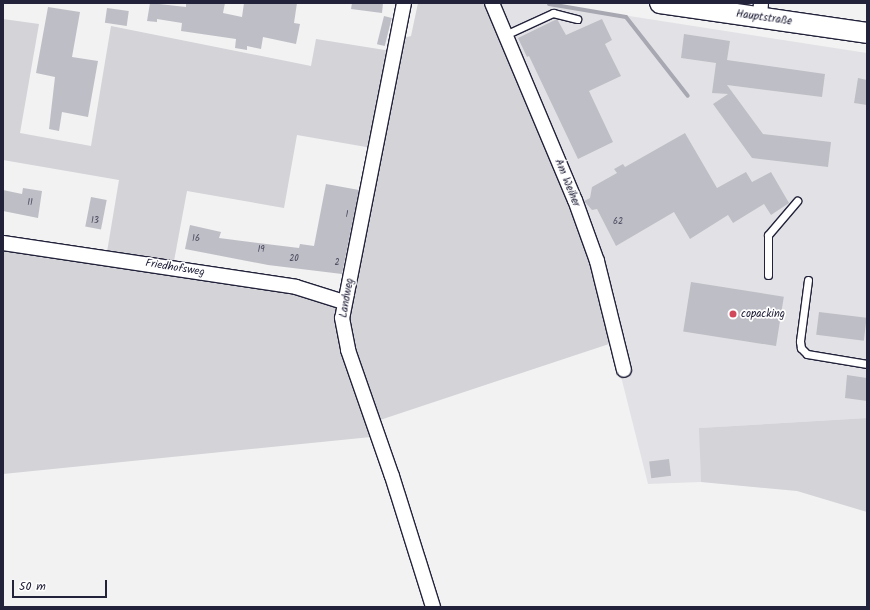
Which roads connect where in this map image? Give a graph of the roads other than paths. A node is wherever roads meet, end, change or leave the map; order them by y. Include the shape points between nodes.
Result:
1 (404, 3) edge
2 (492, 3) edge
3 (660, 3) edge
4 (761, 10) edge
5 (577, 18) dead end
6 (867, 33) edge
7 (505, 35) junction
8 (798, 201) dead end
9 (3, 242) edge
10 (768, 275) dead end
11 (808, 280) dead end
12 (344, 302) junction
13 (867, 364) edge
14 (624, 370) dead end
15 (433, 607) edge

1 - 12 street, Landweg via 356,242 350,286
2 - 7 street, Am Weiher
3 - 4 main road, Hauptstraße
4 - 6 main road, Hauptstraße
5 - 7 lane via 553,14
7 - 14 street, Am Weiher via 575,200 597,261
8 - 10 lane via 768,235
9 - 12 street, Friedhofsweg via 296,286
11 - 13 lane via 801,348 807,354
12 - 15 street, Landweg via 342,318 348,350 392,476

